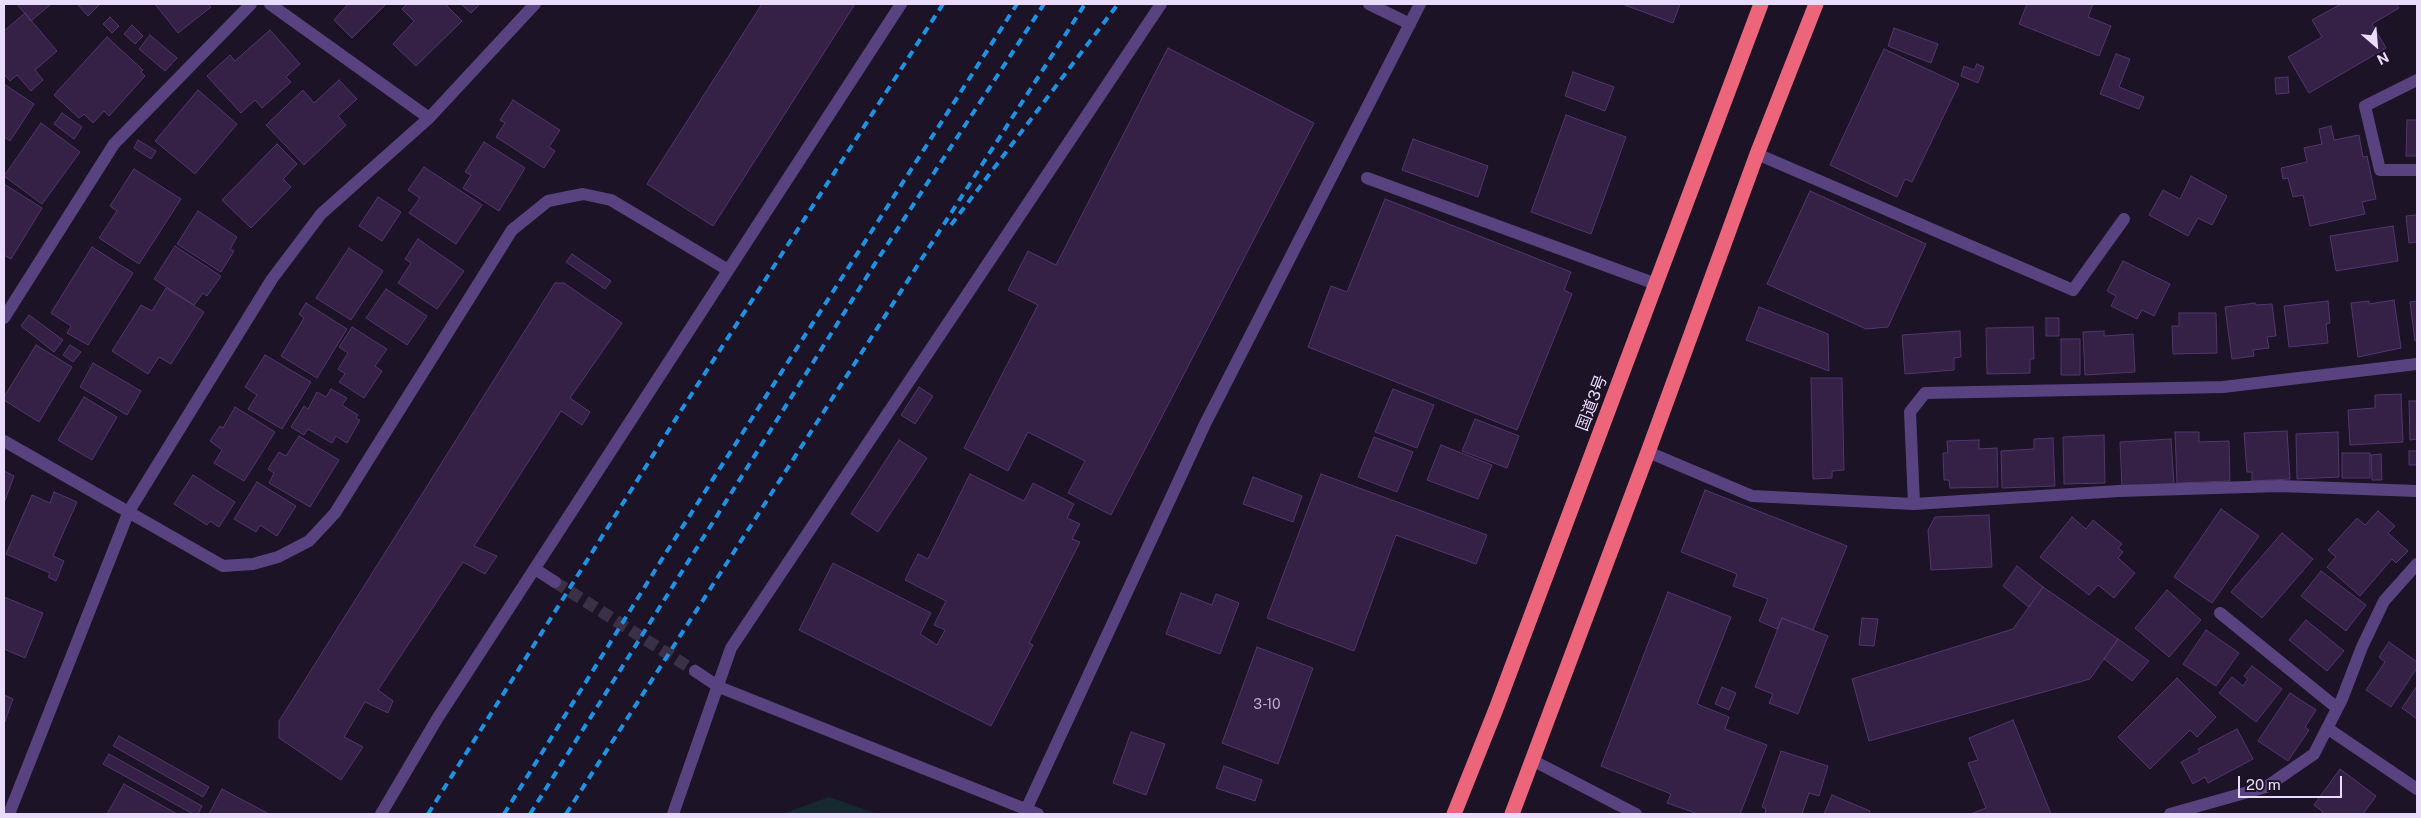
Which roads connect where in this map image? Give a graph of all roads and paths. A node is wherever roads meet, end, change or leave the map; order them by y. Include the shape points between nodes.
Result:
1 (251, 4) edge
2 (270, 4) edge
3 (535, 4) edge
4 (901, 4) edge
5 (1160, 4) edge
6 (1369, 4) edge
7 (1420, 4) edge
8 (1761, 4) edge
9 (1816, 4) edge
10 (1410, 24) junction
11 (2417, 80) edge
12 (429, 118) junction
13 (1756, 154) junction
14 (2417, 170) edge
15 (1367, 178) dead end
16 (2124, 219) dead end
17 (728, 270) junction
18 (1656, 284) junction
19 (4, 318) edge
20 (2417, 364) edge
21 (4, 441) edge
22 (1648, 452) junction
23 (2417, 491) edge
24 (1914, 504) junction
25 (129, 511) junction
26 (2417, 564) edge
27 (535, 569) junction
28 (555, 582) tunnel mouth
29 (2220, 613) dead end
30 (694, 671) tunnel mouth
31 (719, 687) junction
32 (2337, 708) junction
33 (2328, 728) junction
34 (1532, 760) junction
35 (2417, 789) edge
36 (1030, 813) edge
37 (9, 814) edge
38 (381, 814) edge
39 (673, 814) edge
40 (1454, 814) edge
41 (1512, 814) edge
42 (1636, 814) edge
43 (2170, 814) edge

1 - 19 street via 114,144
2 - 12 street
3 - 12 street
4 - 17 street
5 - 31 street via 731,648
6 - 10 street
7 - 10 street
8 - 18 highway, 国道3号
9 - 13 highway
10 - 36 street via 1205,424
11 - 14 street via 2365,106 2380,170
12 - 25 street via 315,222 272,279
13 - 16 street via 2073,290
13 - 22 highway
15 - 18 street
17 - 25 street via 611,200 583,194 548,201 512,230 335,513 309,542 278,557 253,564 223,566
17 - 27 street
18 - 40 highway, 国道3号
20 - 24 street via 2223,387 1925,393 1910,412
21 - 25 street
22 - 24 street via 1752,496
22 - 34 highway
23 - 24 street via 2280,486 2119,491
25 - 37 street
26 - 32 street via 2384,601
27 - 28 street
27 - 38 street via 437,719
29 - 32 street
30 - 31 street
31 - 36 street
31 - 39 street
32 - 33 street
33 - 35 street
33 - 43 street via 2314,754 2266,787
34 - 41 highway
34 - 42 street

